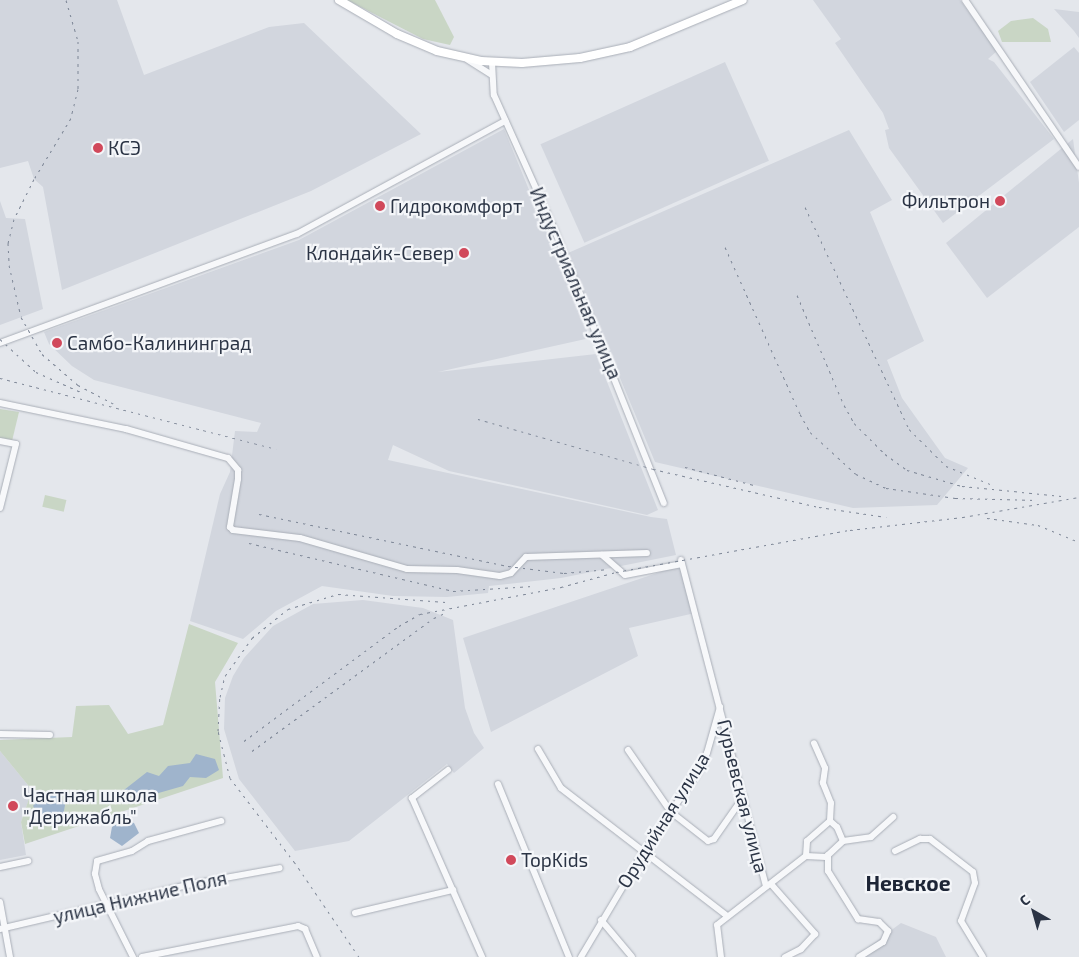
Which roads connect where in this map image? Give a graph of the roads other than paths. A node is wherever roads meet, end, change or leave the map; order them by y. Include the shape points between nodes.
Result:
1 (339, 0) edge
2 (743, 0) edge
3 (965, 0) edge
4 (465, 58) junction
5 (492, 62) junction
6 (492, 75) junction
7 (505, 121) junction
8 (1079, 167) edge
9 (0, 343) edge
10 (0, 403) edge
11 (0, 441) edge
12 (664, 504) dead end
13 (0, 508) edge
14 (647, 553) dead end
15 (602, 555) junction
16 (720, 706) junction
17 (0, 734) edge
18 (50, 735) dead end
19 (814, 743) dead end
20 (538, 749) dead end
21 (628, 750) dead end
22 (448, 770) dead end
23 (498, 784) dead end
24 (744, 796) junction
25 (671, 812) junction
26 (893, 817) dead end
27 (221, 821) dead end
28 (830, 822) junction
29 (842, 841) junction
30 (895, 851) dead end
31 (643, 853) junction
32 (828, 855) junction
33 (806, 856) junction
34 (28, 861) dead end
35 (0, 867) edge
36 (280, 868) dead end
37 (769, 885) junction
38 (453, 890) junction
39 (0, 902) edge
40 (107, 905) junction
41 (355, 913) dead end
42 (727, 916) junction
43 (600, 920) junction
44 (2, 928) edge
45 (10, 957) edge
46 (133, 957) edge
47 (142, 957) edge
48 (318, 957) edge
49 (482, 957) edge
50 (569, 957) edge
51 (581, 957) edge
52 (632, 957) edge
53 (721, 957) edge
54 (785, 957) edge
55 (859, 957) edge
56 (983, 957) edge

1 - 4 main road via 398,34
2 - 5 main road via 661,36 605,54 548,61
3 - 8 street
4 - 5 main road
4 - 6 street
5 - 6 street, Индустриальная улица
6 - 7 street, Индустриальная улица via 494,95
7 - 9 street via 297,234
7 - 12 street, Индустриальная улица via 555,231
10 - 15 street via 109,425 228,458 238,470 230,527 233,530 300,538 407,569 456,570 500,576 511,573 526,557
11 - 13 street via 16,444
14 - 15 street
15 - 16 street via 625,575 682,562
16 - 24 street, Гурьевская улица
16 - 25 street, Орудийная улица via 707,753
17 - 18 street
19 - 28 street via 825,768 823,783 830,803
20 - 31 street via 561,788
21 - 25 street
22 - 38 street via 412,798
23 - 50 street
24 - 25 street via 711,842
24 - 37 street, Гурьевская улица
25 - 31 street, Орудийная улица
26 - 29 street via 871,837
27 - 40 street via 148,841 132,851 97,861 95,874
28 - 29 street via 837,827
28 - 33 street via 807,841
29 - 32 street
30 - 56 street via 920,839 930,839 973,872 975,883 961,921
31 - 42 street
31 - 43 street, Орудийная улица
32 - 33 street
32 - 55 street via 828,871 858,918 879,922 888,931 883,942
33 - 37 street
34 - 35 street
36 - 40 street, улица Нижние Поля via 192,884
37 - 42 street
37 - 54 street via 815,934 801,949
38 - 41 street
38 - 49 street
39 - 44 street
40 - 44 street, улица Нижние Поля
40 - 46 street
42 - 53 street via 715,930
43 - 51 street, Орудийная улица
43 - 52 street
44 - 45 street
47 - 48 street via 298,926 305,929

